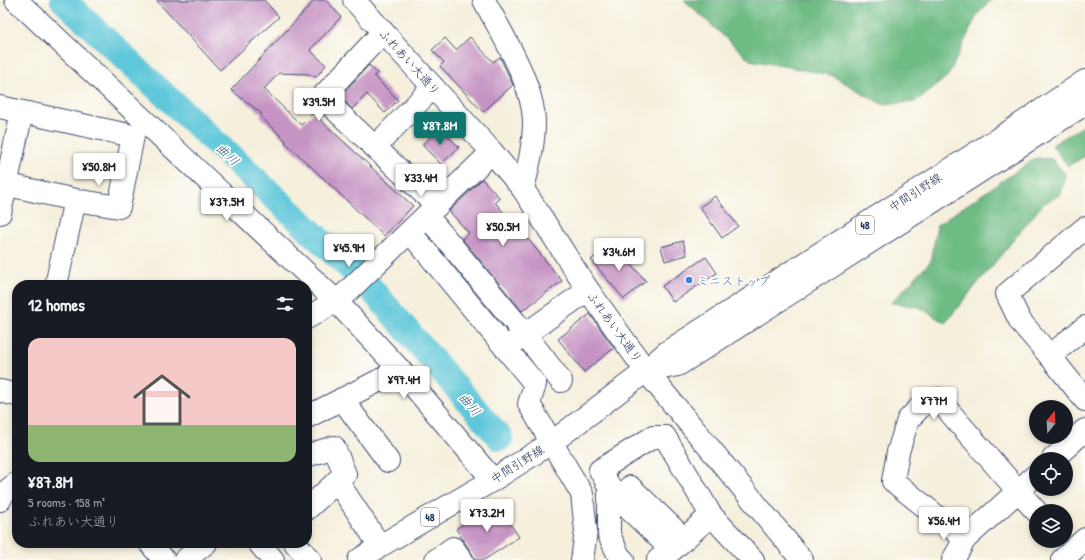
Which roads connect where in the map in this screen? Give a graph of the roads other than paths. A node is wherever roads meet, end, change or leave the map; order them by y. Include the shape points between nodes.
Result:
1 (16, 0) edge
2 (354, 0) edge
3 (484, 0) edge
4 (383, 32) junction
5 (1085, 81) edge
6 (433, 87) junction
7 (1085, 104) edge
8 (0, 107) edge
9 (22, 112) junction
10 (375, 147) junction
11 (492, 152) junction
12 (3, 184) edge
13 (523, 189) junction
14 (75, 200) junction
15 (432, 211) junction
16 (0, 213) edge
17 (1085, 228) edge
18 (410, 232) junction
19 (57, 280) edge
20 (588, 290) junction
21 (342, 297) junction
22 (312, 315) edge
23 (1085, 327) edge
24 (525, 334) junction
25 (505, 348) junction
26 (1050, 356) junction
27 (400, 370) junction
28 (646, 371) junction
29 (561, 381) dead end
30 (0, 391) edge
31 (12, 394) edge
32 (342, 399) junction
33 (1085, 400) edge
34 (312, 414) edge
35 (1085, 430) edge
36 (544, 447) junction
37 (1061, 452) edge
38 (312, 454) edge
39 (388, 461) dead end
40 (497, 477) junction
41 (337, 481) junction
42 (1029, 481) edge
43 (12, 487) edge
44 (619, 487) junction
45 (1018, 491) junction
46 (0, 500) edge
47 (312, 504) edge
48 (1030, 504) edge
49 (711, 515) junction
50 (586, 531) junction
51 (608, 535) junction
52 (965, 539) junction
53 (380, 546) junction
54 (263, 548) edge
55 (299, 548) edge
56 (671, 549) edge
57 (798, 559) edge
58 (273, 560) edge
59 (310, 560) edge
60 (359, 560) edge
61 (436, 560) edge
62 (462, 560) edge
63 (582, 560) edge
64 (606, 560) edge
65 (623, 560) edge
66 (753, 560) edge
67 (953, 560) edge

1 - 21 street
2 - 4 street, ふれあい大通り
3 - 13 street via 531,95 534,122 531,156
4 - 6 street, ふれあい大通り
4 - 10 street via 322,97
5 - 28 street, 中間引野線 / 48 via 667,352
6 - 10 street
6 - 11 street, ふれあい大通り
7 - 28 street, 中間引野線 / 48 via 678,365
8 - 9 street
9 - 12 street
9 - 14 street via 133,136 119,207
10 - 15 street
11 - 13 street, ふれあい大通り
11 - 15 street
12 - 14 street
12 - 16 street
13 - 20 street, ふれあい大通り
14 - 19 street
15 - 18 street
15 - 24 street
17 - 26 street via 1007,294 1020,321
18 - 21 street
18 - 25 street
20 - 24 street
20 - 28 street, ふれあい大通り
21 - 22 street
21 - 27 street
23 - 26 street
24 - 25 street
24 - 29 street
25 - 36 street via 535,384 529,404
26 - 33 street
27 - 32 street
27 - 40 street
28 - 36 street, 中間引野線 / 48
28 - 57 street, ふれあい大通り
30 - 31 street
32 - 34 street
32 - 39 street
35 - 37 street
36 - 40 street, 中間引野線 / 48
36 - 50 street via 582,494
38 - 41 street via 334,447 345,474
40 - 53 street, 中間引野線 / 48
41 - 47 street
41 - 53 street
42 - 45 street
43 - 46 street
44 - 49 street via 600,470 653,437 665,437
44 - 51 street
44 - 56 street
45 - 48 street
45 - 52 street
45 - 52 street via 938,399 926,401 908,420 898,452 893,481
49 - 56 street
49 - 66 street
50 - 51 street
50 - 63 street
51 - 64 street
51 - 65 street
52 - 67 street
53 - 60 street, 中間引野線 / 48
54 - 58 street
55 - 59 street
61 - 62 street via 453,548

